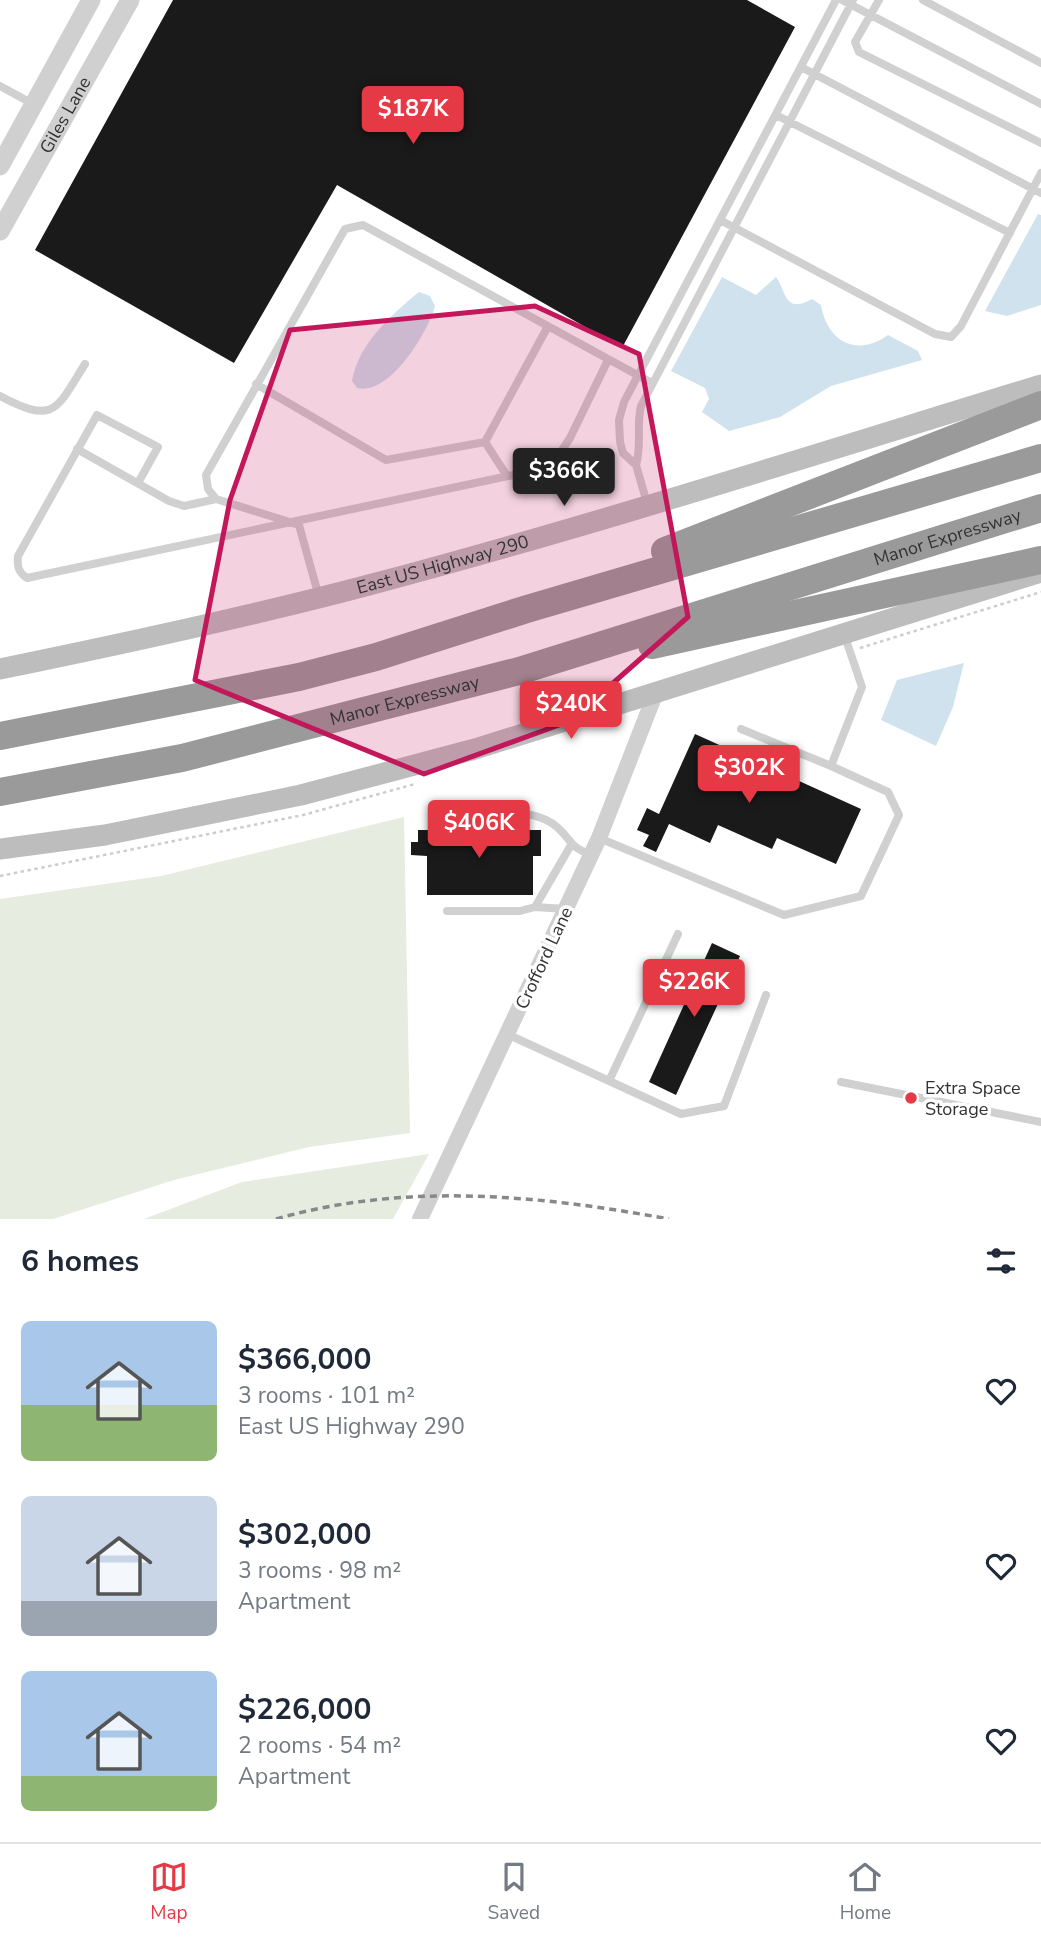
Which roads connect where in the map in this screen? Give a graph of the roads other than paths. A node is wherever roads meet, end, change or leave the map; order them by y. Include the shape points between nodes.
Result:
1 (91, 0) edge
2 (130, 0) edge
3 (836, 0) edge
4 (842, 0) edge
5 (879, 0) edge
6 (923, 0) edge
7 (852, 3) edge
8 (869, 15) junction
9 (1041, 62) edge
10 (801, 67) junction
11 (815, 75) junction
12 (0, 86) edge
13 (33, 104) junction
14 (1041, 104) edge
15 (776, 115) junction
16 (60, 122) junction
17 (790, 123) junction
18 (1041, 143) edge
19 (0, 166) edge
20 (1041, 173) edge
21 (1037, 191) edge
22 (720, 220) junction
23 (735, 227) junction
24 (0, 231) edge
25 (1010, 233) junction
26 (547, 328) junction
27 (608, 360) junction
28 (86, 364) dead end
29 (637, 375) junction
30 (652, 383) junction
31 (256, 384) junction
32 (1041, 385) edge
33 (0, 396) edge
34 (1041, 405) edge
35 (485, 442) junction
36 (78, 449) junction
37 (1041, 458) edge
38 (636, 465) junction
39 (507, 476) junction
40 (138, 483) junction
41 (216, 499) junction
42 (648, 505) junction
43 (1041, 508) edge
44 (290, 521) junction
45 (1041, 560) edge
46 (1041, 572) edge
47 (319, 597) junction
48 (527, 609) junction
49 (844, 634) junction
50 (0, 669) edge
51 (519, 671) junction
52 (656, 692) junction
53 (741, 729) dead end
54 (0, 736) edge
55 (831, 766) junction
56 (0, 792) edge
57 (492, 811) dead end
58 (599, 838) junction
59 (571, 845) junction
60 (0, 849) edge
61 (591, 855) junction
62 (535, 908) junction
63 (566, 909) junction
64 (447, 911) dead end
65 (678, 934) dead end
66 (766, 995) dead end
67 (509, 1035) junction
68 (609, 1081) junction
69 (841, 1082) dead end
70 (1041, 1122) edge
71 (421, 1219) edge

1 - 13 street, Giles Lane
2 - 16 street, Giles Lane
3 - 10 lane
4 - 7 lane
5 - 8 lane
6 - 9 lane
7 - 8 lane
7 - 11 lane
8 - 14 lane
8 - 18 lane via 855,42 859,52
10 - 11 lane
10 - 15 lane
11 - 17 lane
11 - 21 lane
12 - 13 lane
13 - 16 street
13 - 19 street, Giles Lane
15 - 17 lane
15 - 22 lane
16 - 24 street, Giles Lane
17 - 23 lane
17 - 25 lane
20 - 21 lane
21 - 25 lane
22 - 23 lane
22 - 29 lane
23 - 25 lane via 935,334 951,337
23 - 30 lane
26 - 27 lane
26 - 31 lane via 356,224 340,234
26 - 35 lane
27 - 29 lane
27 - 39 lane via 558,460 551,467
28 - 33 lane via 59,406 49,411 26,410
29 - 30 lane
29 - 38 lane via 621,410 619,431 623,453
30 - 38 lane via 638,420
31 - 35 lane via 386,460
31 - 41 lane via 208,467 208,489
32 - 42 main road, East US Highway 290
34 - 48 highway
35 - 39 lane
36 - 40 lane
36 - 40 lane via 97,415 158,447
36 - 44 lane via 18,556 17,566 27,578
37 - 48 highway
38 - 42 lane
39 - 44 lane
40 - 41 lane via 184,506
41 - 44 lane
42 - 47 main road, East US Highway 290
43 - 51 highway, Manor Expressway
44 - 47 lane via 302,529
45 - 51 highway via 751,626
46 - 49 main road
47 - 50 main road, East US Highway 290
48 - 54 highway via 299,677
49 - 52 main road
49 - 55 lane via 862,687
51 - 56 highway, Manor Expressway via 182,758
52 - 58 street, Crofford Lane
52 - 60 main road via 475,749 302,795 105,835
53 - 55 lane
55 - 58 lane via 888,792 899,815 861,896 783,915
57 - 59 lane via 545,818
58 - 61 street, Crofford Lane
59 - 61 lane
59 - 62 lane
61 - 63 street, Crofford Lane
62 - 63 lane
62 - 64 lane
63 - 67 street, Crofford Lane
65 - 68 lane
66 - 68 lane via 724,1106 681,1114
67 - 68 lane
67 - 71 street, Crofford Lane
69 - 70 lane

